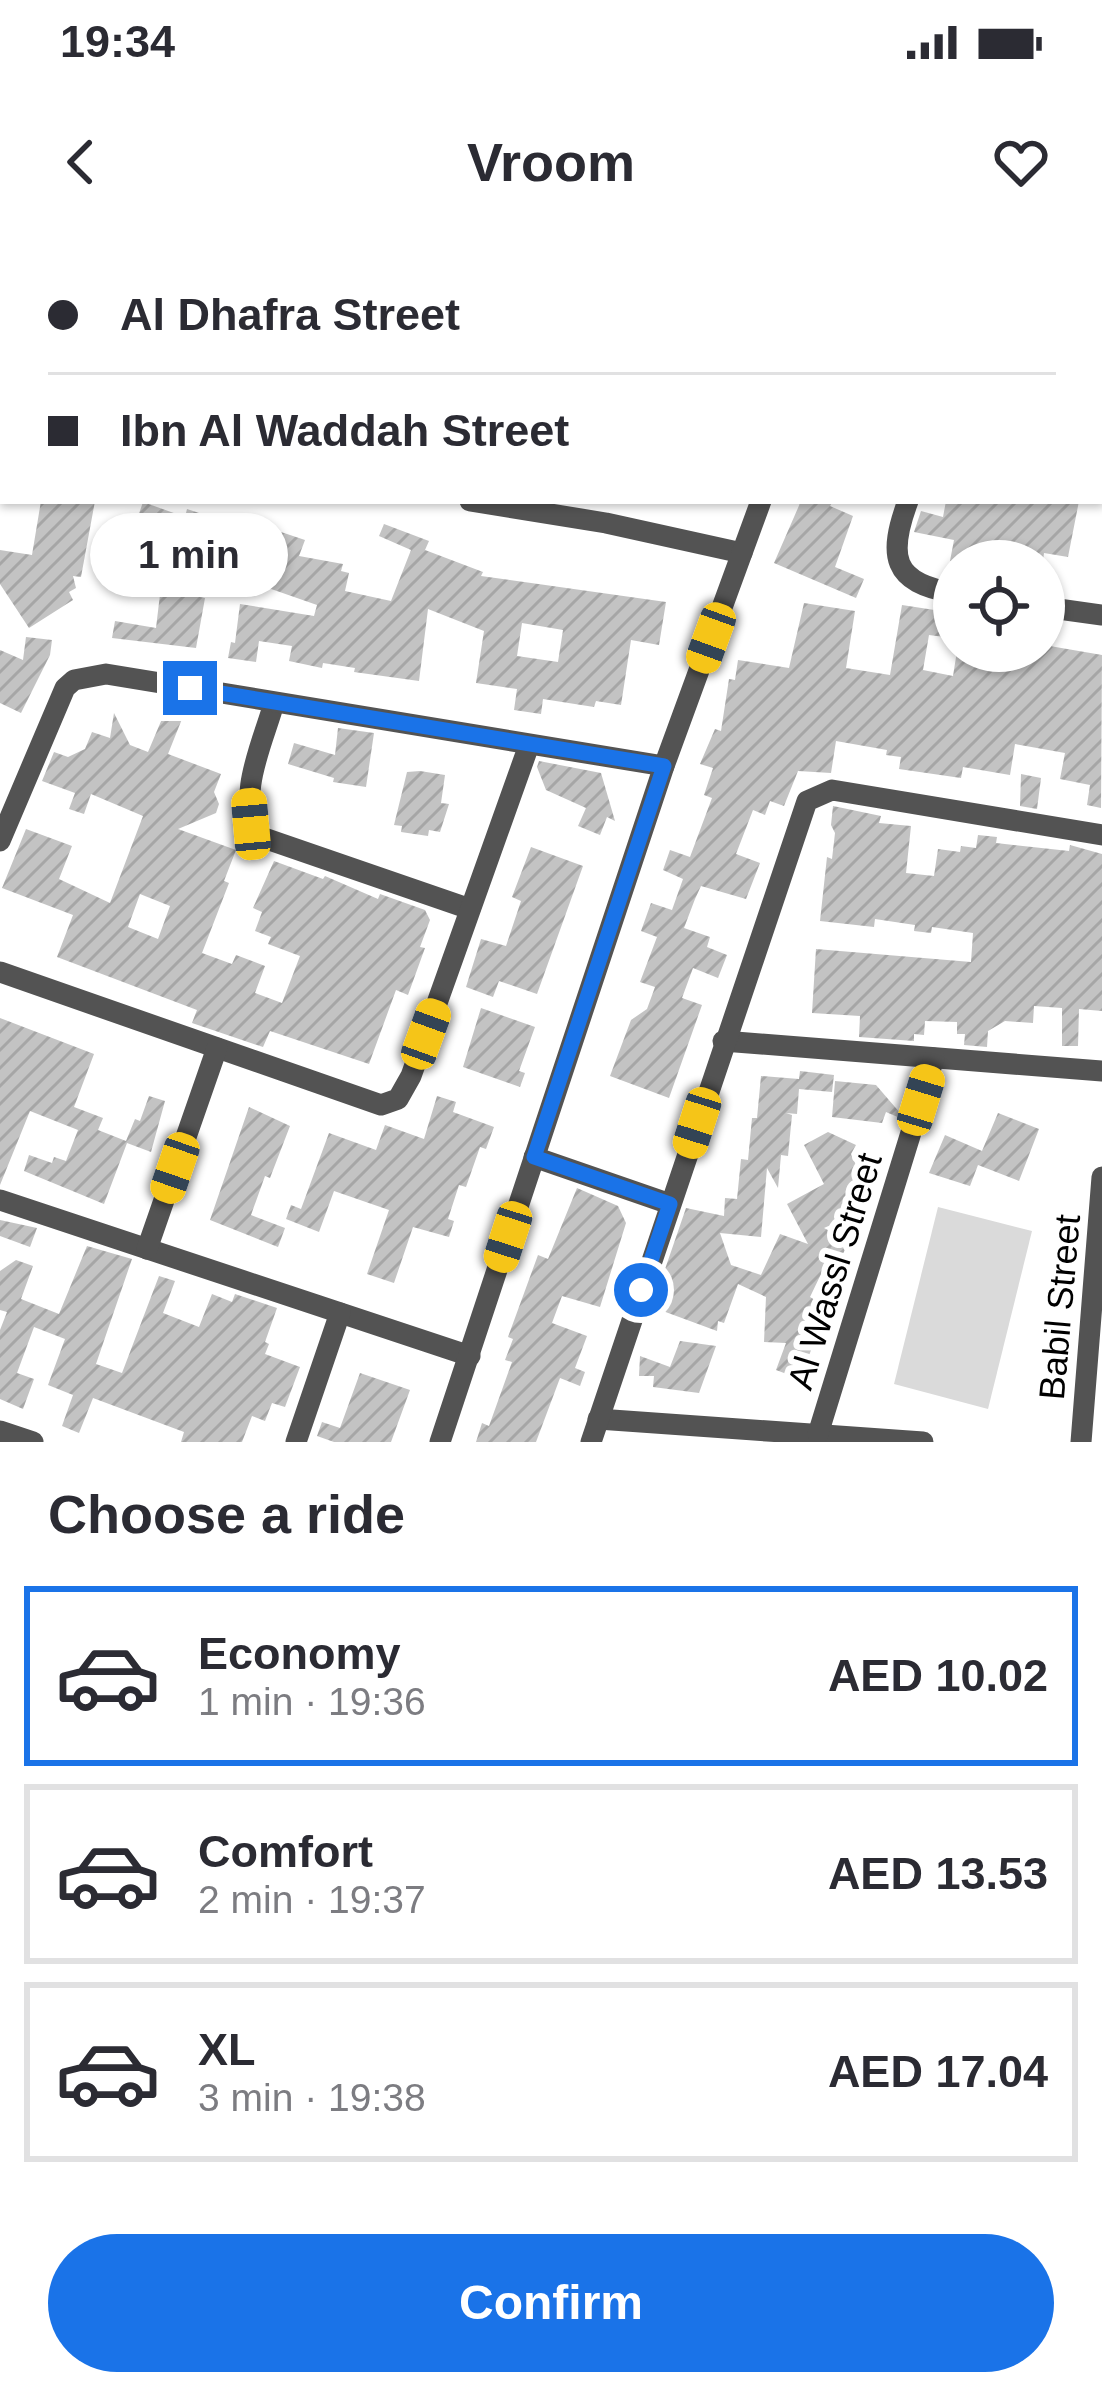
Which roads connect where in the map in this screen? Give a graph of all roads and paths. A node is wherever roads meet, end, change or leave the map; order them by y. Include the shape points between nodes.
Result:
1 (508, 504) edge
2 (759, 504) edge
3 (907, 504) edge
4 (609, 512) edge
5 (742, 553) junction
6 (933, 588) edge
7 (1065, 610) edge
8 (1102, 615) edge
9 (274, 703) junction
10 (530, 745) junction
11 (664, 766) junction
12 (8, 800) edge
13 (1102, 835) edge
14 (0, 841) edge
15 (470, 910) junction
16 (0, 972) edge
17 (723, 1041) junction
18 (217, 1048) junction
19 (934, 1058) junction
20 (1102, 1071) edge
21 (534, 1157) junction
22 (1102, 1177) edge
23 (0, 1200) edge
24 (670, 1204) junction
25 (147, 1249) junction
26 (340, 1312) junction
27 (470, 1356) junction
28 (598, 1418) junction
29 (818, 1434) junction
30 (2, 1435) edge
31 (33, 1442) edge
32 (296, 1442) edge
33 (440, 1442) edge
34 (591, 1442) edge
35 (923, 1442) edge
36 (1081, 1442) edge

1 - 4 street
2 - 5 street
3 - 6 street via 896,556 914,583
4 - 5 street
5 - 11 street
7 - 8 street
9 - 10 street
9 - 12 street via 106,674 74,680
9 - 15 street via 249,795 251,824 261,837
10 - 11 street
10 - 15 street
11 - 21 street
12 - 14 street
13 - 17 street via 832,790 807,801
15 - 18 street via 398,1099 381,1105
16 - 18 street
17 - 19 street
17 - 24 street
18 - 25 street
19 - 20 street
19 - 29 street, Al Wassl Street
21 - 24 street
21 - 27 street
22 - 36 street, Babil Street
23 - 25 street
24 - 28 street
25 - 26 street
26 - 27 street
26 - 32 street
27 - 33 street
28 - 29 street
28 - 34 street
29 - 35 street
30 - 31 street

